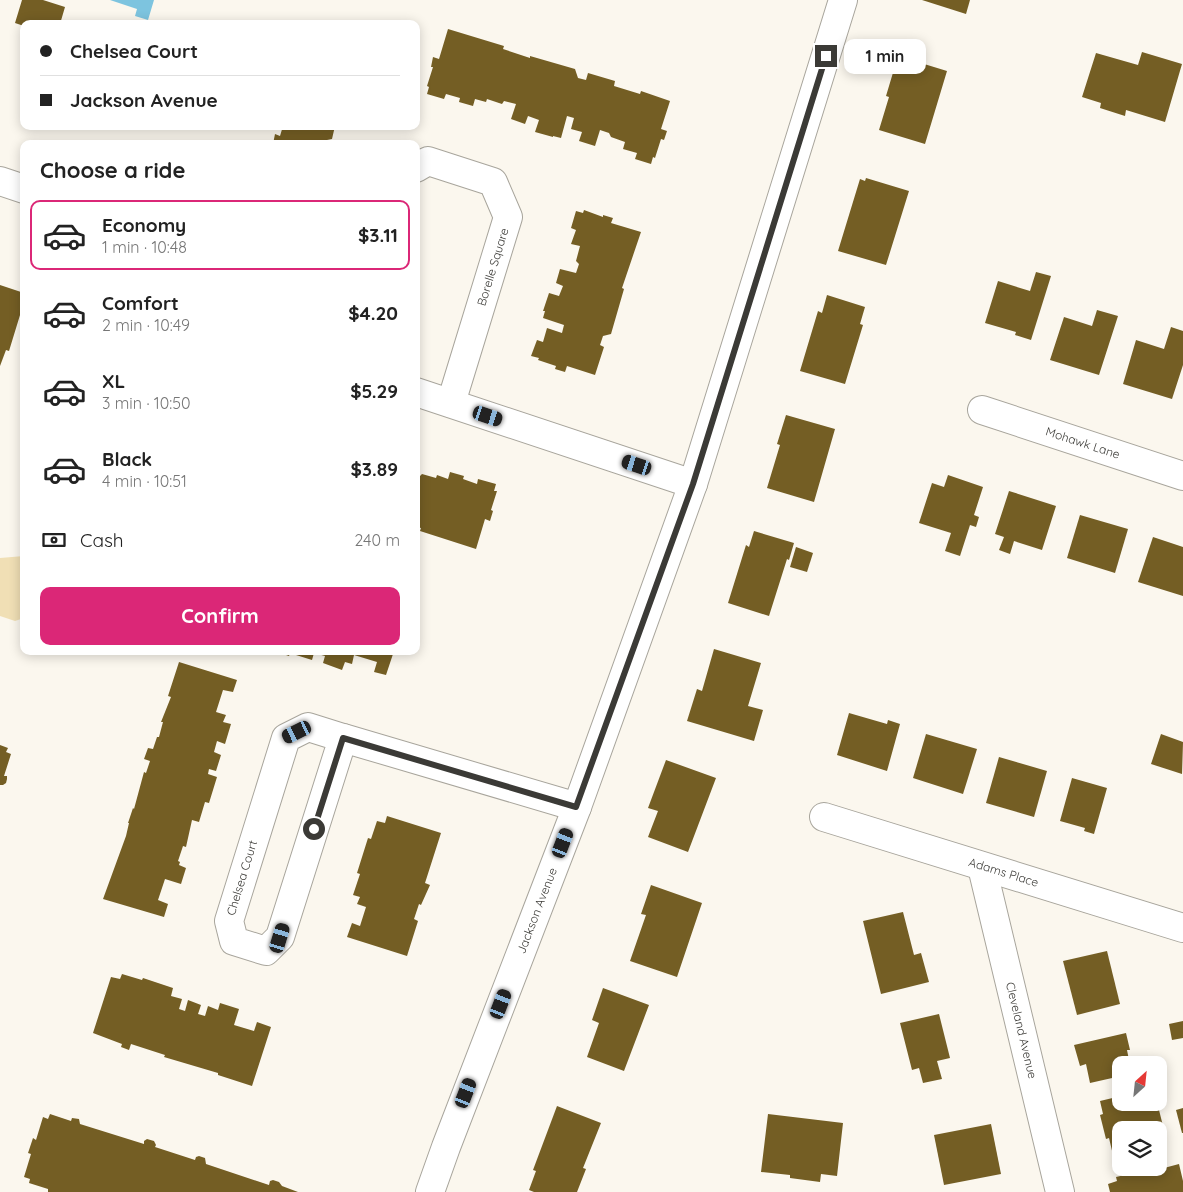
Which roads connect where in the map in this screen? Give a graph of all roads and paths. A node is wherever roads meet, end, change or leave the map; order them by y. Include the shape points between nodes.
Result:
1 (843, 0) edge
2 (420, 166) edge
3 (0, 181) edge
4 (20, 187) edge
5 (420, 393) edge
6 (451, 403) junction
7 (982, 410) dead end
8 (1183, 476) edge
9 (693, 484) junction
10 (343, 738) junction
11 (576, 807) junction
12 (824, 818) dead end
13 (982, 867) junction
14 (1183, 928) edge
15 (430, 1192) edge
16 (1060, 1192) edge

1 - 9 street, Jackson Avenue
2 - 6 street, Borelle Square via 428,162 493,182 508,217
3 - 4 street
5 - 6 street
6 - 9 street
7 - 8 street, Mohawk Lane
9 - 11 street, Jackson Avenue
10 - 10 street, Chelsea Court via 308,727 286,738 229,921 234,941 266,951 280,938
10 - 11 street, Chelsea Court
11 - 15 street, Jackson Avenue
12 - 13 street, Adams Place
13 - 14 street, Adams Place
13 - 16 street, Cleveland Avenue

